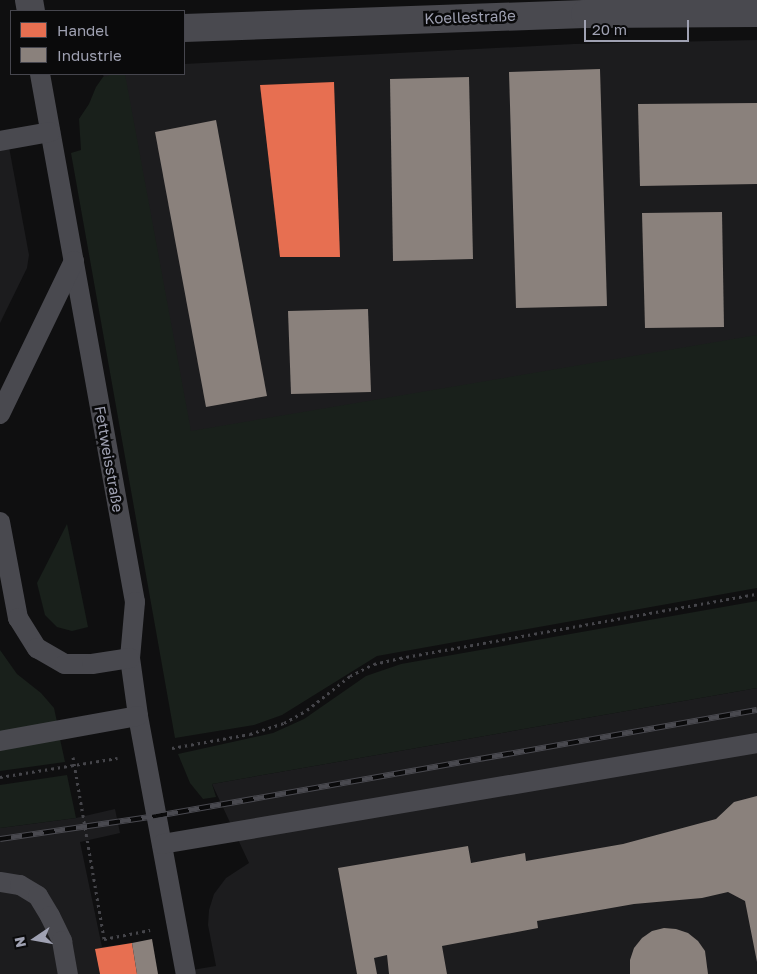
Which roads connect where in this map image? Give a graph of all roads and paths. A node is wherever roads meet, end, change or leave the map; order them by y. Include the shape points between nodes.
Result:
1 (757, 13) edge
2 (185, 28) edge
3 (40, 75) edge
4 (50, 132) junction
5 (0, 141) edge
6 (74, 261) junction
7 (0, 414) edge
8 (0, 522) edge
9 (757, 594) edge
10 (130, 658) junction
11 (138, 716) junction
12 (68, 729) junction
13 (0, 741) edge
14 (757, 744) edge
15 (144, 753) junction
16 (74, 766) junction
17 (0, 777) edge
18 (162, 844) junction
19 (0, 882) edge
20 (177, 926) junction
21 (68, 974) edge
22 (186, 974) edge

1 - 2 street, Koellestraße via 575,14
3 - 4 lane, Fettweisstraße
4 - 5 lane
4 - 6 lane, Fettweisstraße
6 - 7 lane
6 - 10 lane, Fettweisstraße via 135,602
8 - 10 lane via 18,618 37,648 65,664
9 - 15 path via 374,664 350,676 307,710 284,722 250,734
10 - 11 lane, Fettweisstraße
11 - 12 lane
11 - 15 lane, Fettweisstraße
12 - 13 lane
12 - 16 path
14 - 18 lane
15 - 16 path
15 - 18 lane, Fettweisstraße
16 - 17 path
16 - 20 path via 104,939
18 - 20 lane, Fettweisstraße
19 - 21 lane via 20,885 38,896 62,941
20 - 22 lane, Fettweisstraße

